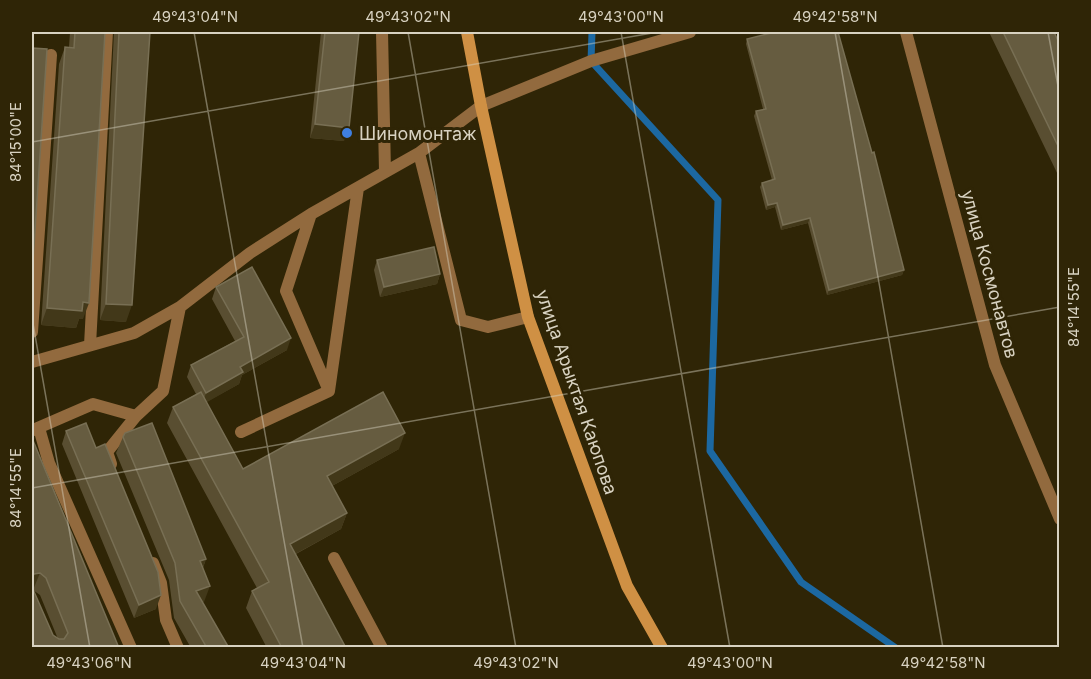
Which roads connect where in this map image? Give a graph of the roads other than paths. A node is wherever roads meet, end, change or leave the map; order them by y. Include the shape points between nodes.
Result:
1 (107, 32) edge
2 (382, 32) edge
3 (467, 32) edge
4 (690, 32) edge
5 (906, 32) edge
6 (51, 55) dead end
7 (481, 106) junction
8 (419, 153) junction
9 (385, 171) junction
10 (358, 188) junction
11 (311, 214) junction
12 (180, 307) junction
13 (528, 317) junction
14 (32, 332) edge
15 (90, 345) junction
16 (32, 362) edge
17 (329, 391) junction
18 (136, 416) junction
19 (35, 429) edge
20 (242, 432) dead end
21 (116, 474) edge
22 (1059, 519) edge
23 (147, 550) edge
24 (334, 558) dead end
25 (131, 648) edge
26 (178, 648) edge
27 (382, 648) edge
28 (662, 648) edge

1 - 15 street
2 - 9 street
3 - 7 street, улица Арыктая Каюпова
4 - 7 street via 591,61
5 - 22 street, улица Космонавтов via 995,365
6 - 14 street
7 - 8 street
7 - 13 street, улица Арыктая Каюпова
8 - 9 street
8 - 13 street via 461,320 488,327
9 - 10 street
10 - 11 street
10 - 17 street
11 - 12 street via 250,253
11 - 17 street via 286,291
12 - 15 street via 134,333
12 - 18 street via 163,391
13 - 28 street, улица Арыктая Каюпова via 627,586
15 - 16 street
17 - 20 street
18 - 19 street via 93,404
18 - 21 street via 107,452
19 - 25 street
23 - 26 street via 161,583 166,620
24 - 27 street

